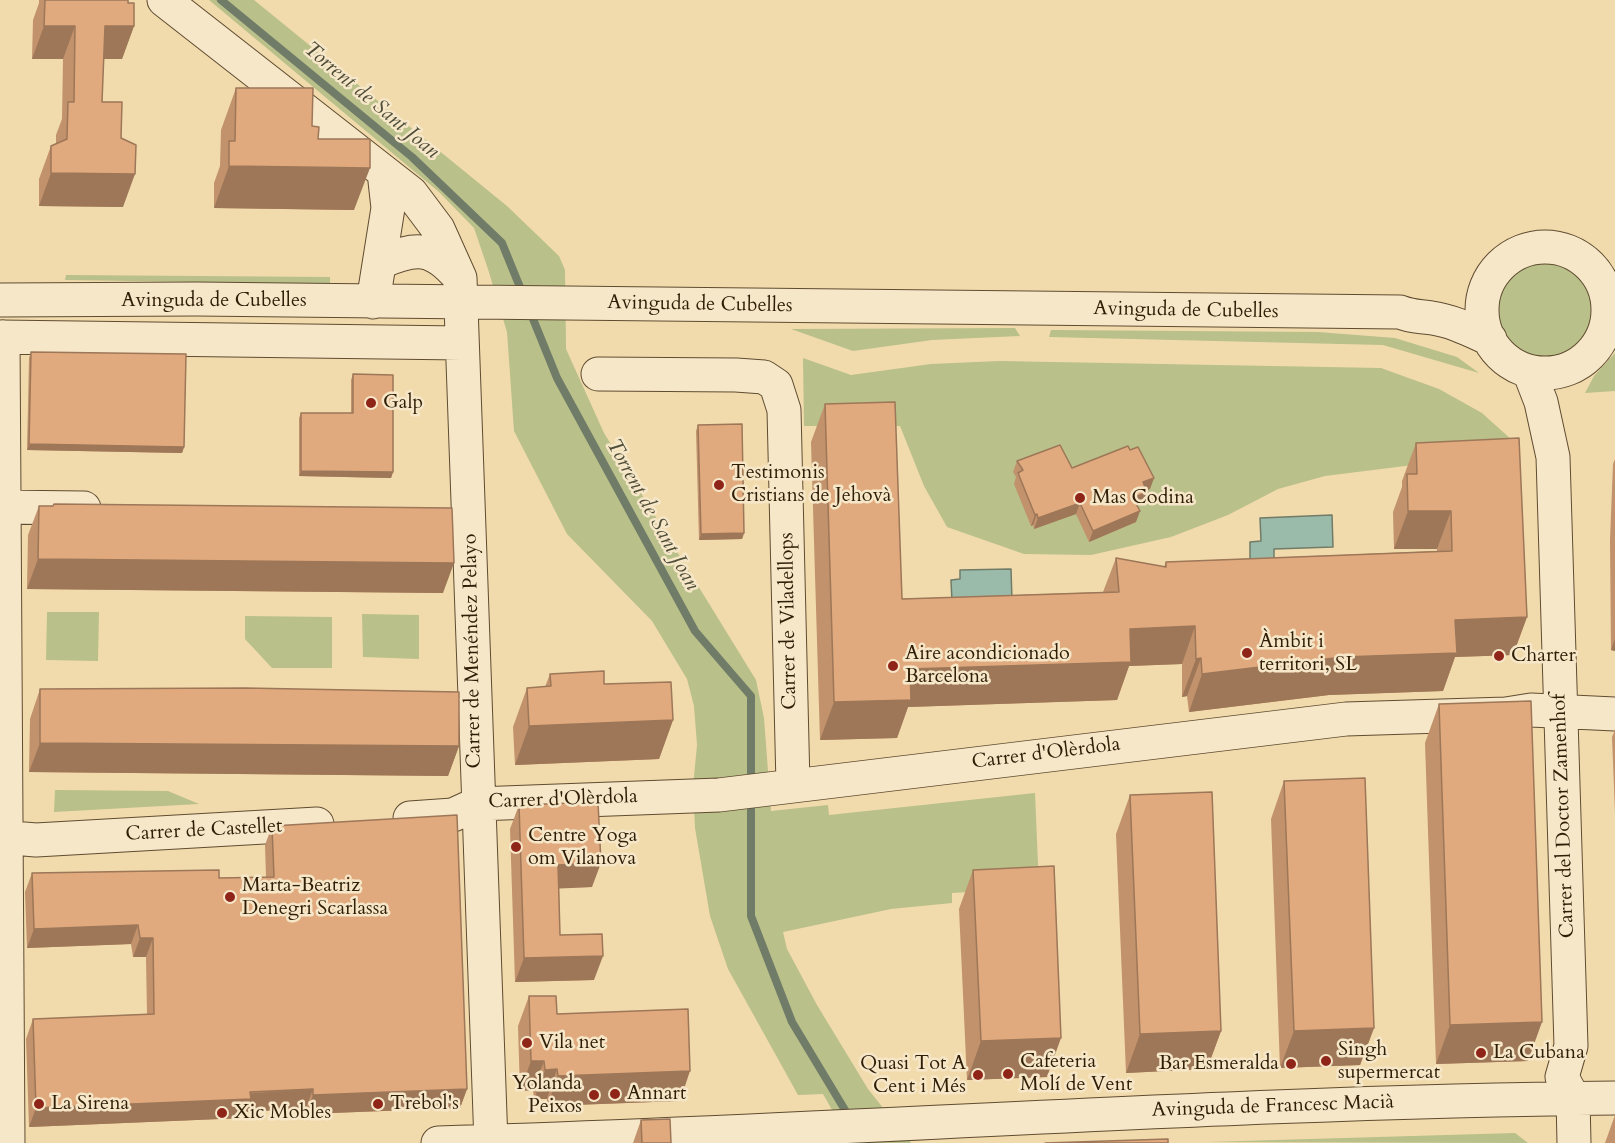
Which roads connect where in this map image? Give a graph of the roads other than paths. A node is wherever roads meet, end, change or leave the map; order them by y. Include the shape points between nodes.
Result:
1 (164, 0) edge
2 (384, 172) junction
3 (381, 262) junction
4 (1607, 281) edge
5 (469, 295) junction
6 (1482, 298) junction
7 (0, 300) edge
8 (373, 302) junction
9 (1400, 312) junction
10 (1, 337) edge
11 (1490, 339) junction
12 (461, 342) junction
13 (1605, 343) edge
14 (1568, 367) junction
15 (1529, 371) junction
16 (598, 374) dead end
17 (1551, 450) junction
18 (2, 507) edge
19 (113, 508) edge
20 (1560, 712) junction
21 (1615, 714) edge
22 (782, 787) junction
23 (477, 804) junction
24 (3, 837) edge
25 (1573, 1098) junction
26 (1615, 1098) edge
27 (491, 1142) edge
28 (8, 1143) edge
29 (438, 1143) edge
30 (1574, 1143) edge

1 - 2 street
2 - 3 street via 388,208
2 - 5 street via 411,193 438,229
3 - 5 street via 407,251 430,253 442,258
3 - 8 street
4 - 6 street via 1562,248 1531,248 1507,258
4 - 13 street
5 - 8 street, Avinguda de Cubelles
5 - 9 street, Avinguda de Cubelles via 565,303
5 - 12 street, Carrer de Menéndez Pelayo
6 - 9 street via 1414,303
6 - 11 street via 1482,324
7 - 8 street, Avinguda de Cubelles
9 - 11 street via 1464,327
10 - 12 street, Avinguda de Cubelles
10 - 18 street
11 - 15 street via 1500,356
12 - 23 street, Carrer de Menéndez Pelayo via 454,511
13 - 14 street
14 - 15 street via 1546,374
14 - 17 street via 1560,390
15 - 17 street via 1541,402
16 - 22 street, Carrer de Viladellops via 736,375 764,377 776,385 783,410
17 - 20 street, Carrer del Doctor Zamenhof
18 - 19 street
18 - 24 street
20 - 21 street, Carrer d'Olèrdola
20 - 22 street, Carrer d'Olèrdola via 1346,718
20 - 25 street, Carrer del Doctor Zamenhof via 1571,1046 1562,1077
22 - 23 street, Carrer d'Olèrdola via 694,796
23 - 24 street, Carrer de Castellet via 453,815 36,840
23 - 27 street, Carrer de Menéndez Pelayo
24 - 28 street
25 - 26 street, Avinguda de Francesc Macià
25 - 27 street, Avinguda de Francesc Macià via 1252,1107
25 - 30 street, Carrer del Doctor Zamenhof
27 - 29 street, Avinguda de Francesc Macià

